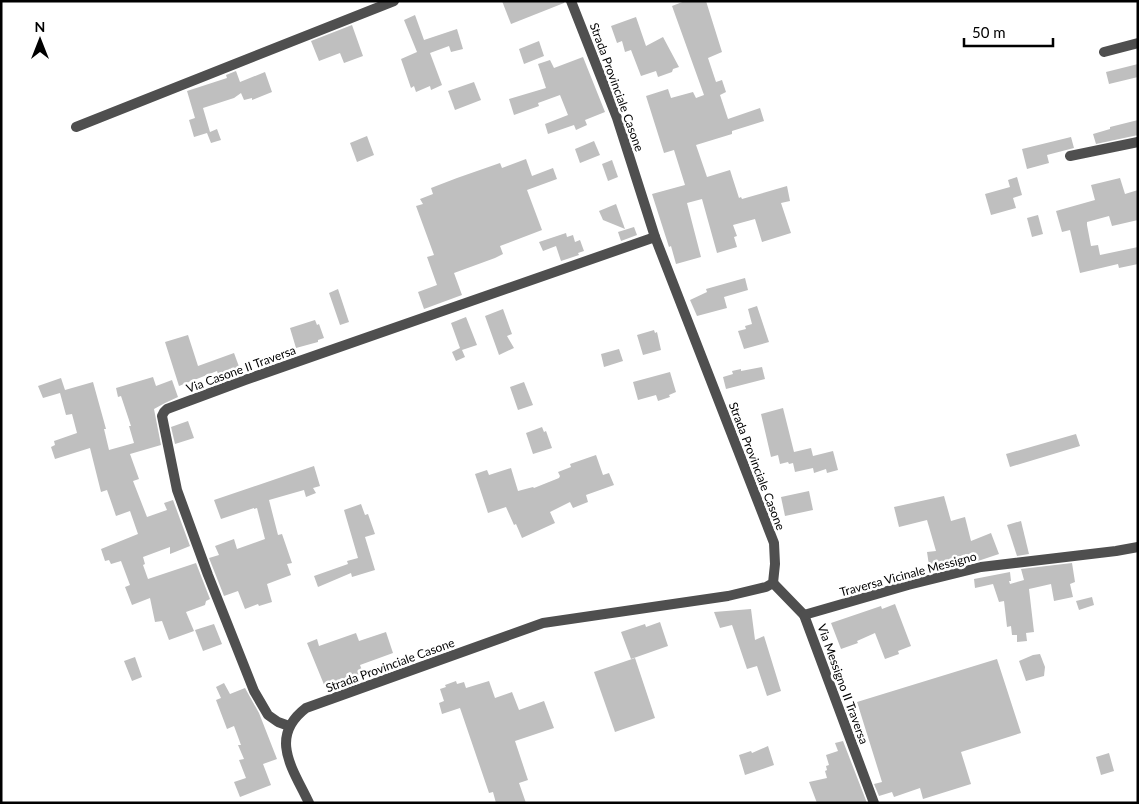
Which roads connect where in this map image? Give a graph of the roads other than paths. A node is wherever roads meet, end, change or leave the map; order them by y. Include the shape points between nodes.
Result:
1 (394, 1) edge
2 (571, 1) edge
3 (1138, 43) edge
4 (1104, 52) dead end
5 (76, 127) dead end
6 (1138, 142) edge
7 (1070, 156) dead end
8 (655, 237) junction
9 (1138, 547) edge
10 (773, 583) junction
11 (804, 615) junction
12 (289, 726) junction
13 (309, 803) edge
14 (874, 803) edge

1 - 5 street
2 - 8 street, Strada Provinciale Casone via 617,118
3 - 4 street
6 - 7 street
8 - 10 street, Strada Provinciale Casone via 774,543
8 - 12 street, Via Casone II Traversa via 245,380 164,412 162,416 177,490 208,575 251,682 268,714
9 - 11 street, Traversa Vicinale Messigno via 981,567
10 - 11 street, Via Messigno II Traversa
10 - 12 street, Strada Provinciale Casone via 728,596 544,624 306,708
11 - 14 street, Via Messigno II Traversa
12 - 13 street via 285,738 286,751

